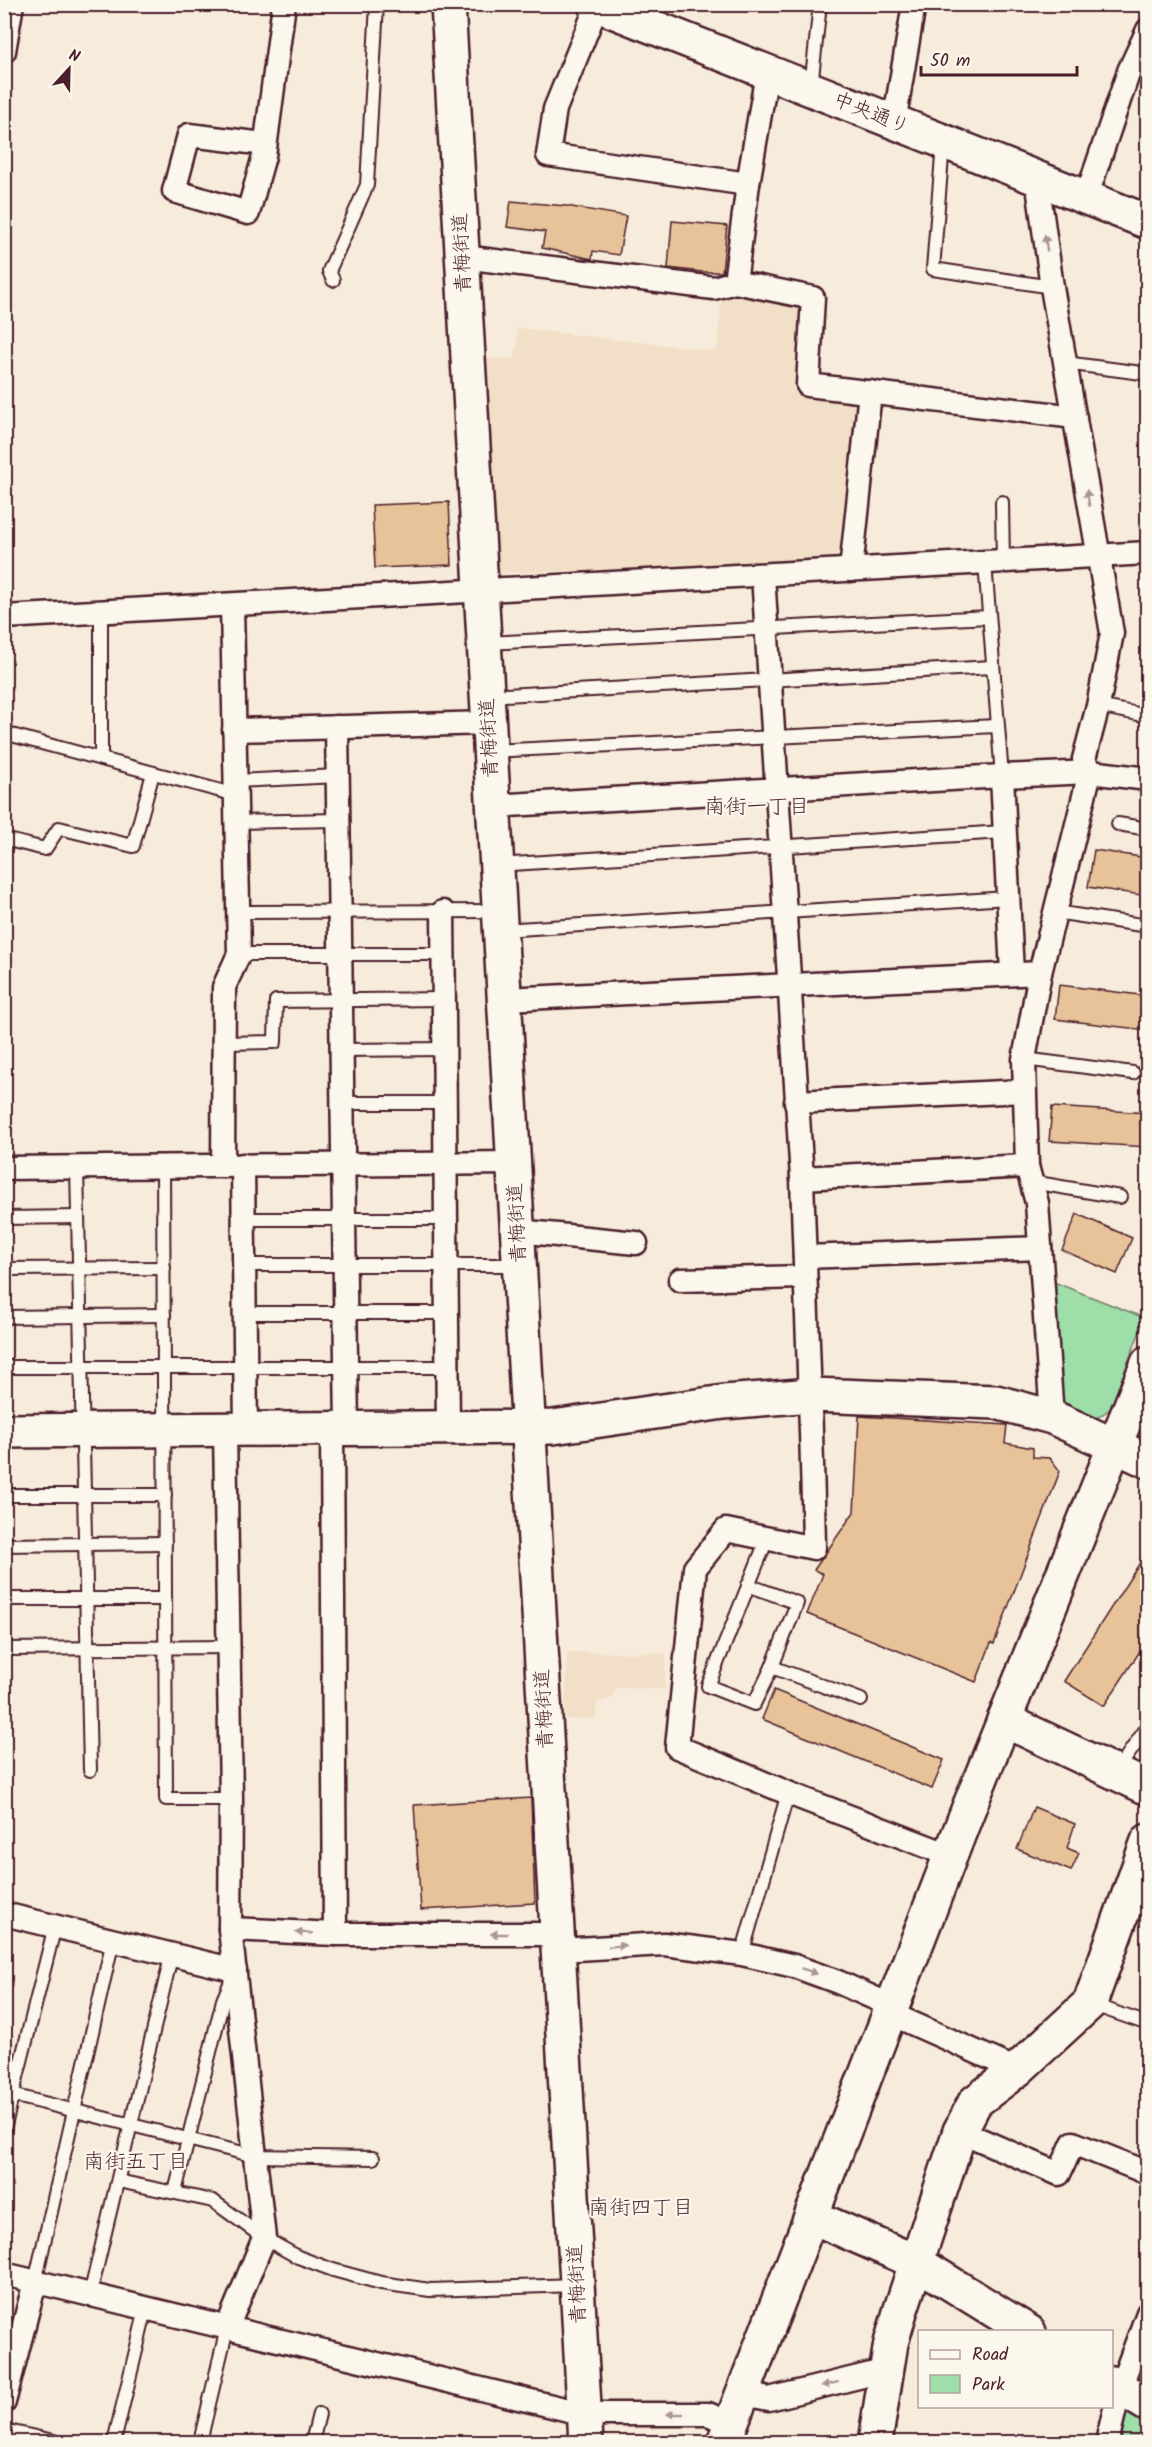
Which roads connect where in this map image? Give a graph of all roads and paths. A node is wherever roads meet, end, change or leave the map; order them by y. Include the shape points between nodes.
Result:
1 (12, 4) edge
2 (284, 4) edge
3 (377, 4) edge
4 (448, 4) edge
5 (820, 4) edge
6 (914, 4) edge
7 (596, 5) edge
8 (1148, 30) edge
9 (4, 51) edge
10 (767, 73) junction
11 (1138, 75) edge
12 (811, 90) junction
13 (894, 123) junction
14 (943, 142) junction
15 (265, 144) junction
16 (1037, 179) junction
17 (748, 184) junction
18 (1086, 198) junction
19 (1148, 222) edge
20 (463, 257) junction
21 (333, 280) dead end
22 (735, 282) junction
23 (1052, 287) junction
24 (1065, 363) junction
25 (1142, 373) dead end
26 (870, 392) junction
27 (1075, 417) junction
28 (1002, 502) dead end
29 (1148, 553) edge
30 (1098, 556) junction
31 (994, 562) junction
32 (850, 570) junction
33 (763, 575) junction
34 (482, 591) junction
35 (232, 604) junction
36 (101, 612) junction
37 (4, 617) edge
38 (989, 617) junction
39 (766, 629) junction
40 (485, 643) junction
41 (992, 667) junction
42 (770, 680) junction
43 (1098, 706) junction
44 (1148, 716) edge
45 (490, 723) junction
46 (996, 726) junction
47 (337, 727) junction
48 (234, 730) junction
49 (4, 733) edge
50 (773, 736) junction
51 (101, 759) junction
52 (1090, 772) junction
53 (153, 773) junction
54 (338, 776) junction
55 (1002, 776) junction
56 (1148, 780) edge
57 (236, 788) junction
58 (776, 789) junction
59 (494, 806) junction
60 (338, 820) junction
61 (236, 822) junction
62 (1118, 824) dead end
63 (1148, 829) edge
64 (1003, 832) junction
65 (4, 838) edge
66 (780, 848) junction
67 (497, 865) junction
68 (1008, 898) junction
69 (784, 911) junction
70 (238, 912) junction
71 (340, 912) junction
72 (443, 912) junction
73 (1055, 912) junction
74 (501, 921) junction
75 (1148, 926) edge
76 (239, 954) junction
77 (340, 954) junction
78 (443, 954) junction
79 (1012, 973) junction
80 (1040, 973) junction
81 (789, 985) junction
82 (444, 999) junction
83 (506, 999) junction
84 (341, 1002) junction
85 (224, 1043) junction
86 (444, 1049) junction
87 (342, 1050) junction
88 (1024, 1059) junction
89 (1133, 1073) dead end
90 (1024, 1091) junction
91 (796, 1102) junction
92 (343, 1103) junction
93 (445, 1103) junction
94 (515, 1163) junction
95 (446, 1164) junction
96 (343, 1165) junction
97 (163, 1166) junction
98 (233, 1166) junction
99 (77, 1167) junction
100 (4, 1168) edge
101 (1029, 1174) junction
102 (802, 1178) junction
103 (1120, 1197) dead end
104 (78, 1217) junction
105 (4, 1218) edge
106 (244, 1219) junction
107 (344, 1219) junction
108 (446, 1219) junction
109 (518, 1231) junction
110 (636, 1243) dead end
111 (1040, 1248) junction
112 (244, 1265) junction
113 (345, 1265) junction
114 (446, 1265) junction
115 (520, 1265) junction
116 (804, 1267) junction
117 (164, 1268) junction
118 (4, 1269) edge
119 (79, 1269) junction
120 (680, 1280) dead end
121 (245, 1313) junction
122 (346, 1313) junction
123 (447, 1313) junction
124 (164, 1315) junction
125 (80, 1316) junction
126 (4, 1317) edge
127 (1148, 1363) edge
128 (4, 1367) edge
129 (81, 1367) junction
130 (164, 1367) junction
131 (246, 1367) junction
132 (346, 1367) junction
133 (447, 1367) junction
134 (812, 1395) junction
135 (1052, 1417) junction
136 (529, 1427) junction
137 (448, 1428) junction
138 (340, 1429) junction
139 (164, 1430) junction
140 (236, 1430) junction
141 (4, 1431) edge
142 (82, 1431) junction
143 (1116, 1446) junction
144 (1148, 1461) edge
145 (84, 1494) junction
146 (4, 1495) edge
147 (165, 1495) junction
148 (766, 1539) junction
149 (165, 1543) junction
150 (85, 1544) junction
151 (4, 1545) edge
152 (748, 1585) junction
153 (4, 1599) edge
154 (86, 1599) junction
155 (165, 1599) junction
156 (228, 1647) junction
157 (87, 1648) junction
158 (166, 1648) junction
159 (4, 1649) edge
160 (772, 1667) junction
161 (861, 1700) dead end
162 (1004, 1720) junction
163 (1148, 1726) edge
164 (90, 1770) dead end
165 (1116, 1773) junction
166 (1148, 1788) edge
167 (788, 1793) junction
168 (231, 1800) junction
169 (952, 1856) junction
170 (1145, 1858) edge
171 (4, 1914) edge
172 (55, 1926) junction
173 (230, 1929) junction
174 (335, 1934) junction
175 (113, 1940) junction
176 (558, 1942) junction
177 (172, 1953) junction
178 (742, 1954) junction
179 (235, 1970) junction
180 (1090, 2003) junction
181 (891, 2010) junction
182 (1148, 2025) edge
183 (1017, 2070) junction
184 (9, 2094) edge
185 (74, 2110) junction
186 (131, 2125) junction
187 (4, 2129) edge
188 (960, 2131) junction
189 (189, 2140) junction
190 (255, 2156) junction
191 (373, 2158) dead end
192 (1148, 2172) edge
193 (118, 2181) junction
194 (175, 2192) junction
195 (813, 2217) junction
196 (264, 2238) junction
197 (916, 2262) junction
198 (4, 2274) edge
199 (35, 2282) junction
200 (578, 2285) junction
201 (90, 2295) junction
202 (146, 2308) junction
203 (1148, 2313) edge
204 (227, 2328) junction
205 (1027, 2330) edge
206 (887, 2370) junction
207 (1116, 2386) edge
208 (4, 2402) edge
209 (1113, 2405) edge
210 (1148, 2405) edge
211 (1112, 2408) edge
212 (319, 2414) dead end
213 (733, 2420) edge
214 (585, 2428) edge
215 (4, 2430) edge
216 (58, 2442) edge
217 (114, 2442) edge
218 (200, 2442) edge
219 (312, 2442) edge
220 (875, 2442) edge
221 (1107, 2442) edge

1 - 9 street
2 - 15 street
3 - 21 lane via 367,185 329,272
4 - 20 street, 青梅街道
5 - 12 lane
6 - 13 street
7 - 10 street, 中央通り
7 - 17 street via 555,109 548,155
8 - 11 street
10 - 12 street, 中央通り
10 - 17 street
11 - 18 street
12 - 13 street, 中央通り
13 - 14 street, 中央通り
14 - 16 street, 中央通り
14 - 23 lane via 933,268
15 - 15 street via 189,135 174,191 248,213
16 - 18 street, 中央通り
23 -> 16 street
17 - 22 street
18 - 19 street, 中央通り
20 - 22 street via 714,288
20 - 34 street, 青梅街道
22 - 26 street via 813,298 808,385
23 - 24 street
24 - 25 lane
24 - 27 street
26 - 27 street
26 - 32 street
30 -> 27 street
28 - 31 lane
29 - 30 street
30 - 31 street
30 - 43 street via 1112,633
31 - 32 street
31 - 38 lane
32 - 33 street
33 - 34 street
33 - 39 street
34 - 35 street
34 - 40 street, 青梅街道
35 - 36 street
35 - 48 street
36 - 37 street
36 - 51 lane
38 - 39 lane
38 - 41 lane
39 - 40 lane
39 - 42 street
40 - 45 street, 青梅街道
41 - 42 lane
41 - 46 lane
42 - 45 lane
42 - 50 street
43 - 44 lane
43 - 52 street via 1084,759
45 - 47 street
45 - 50 lane
45 - 59 street, 青梅街道
46 - 50 lane
46 - 55 lane
47 - 48 street
47 - 54 street
48 - 57 street
49 - 51 lane
50 - 58 street
51 - 53 lane
52 - 55 street
52 - 56 street
52 - 73 street
53 - 57 lane
53 - 65 lane via 133,846 59,828 45,849
54 - 57 lane
54 - 60 street
55 - 58 street
55 - 64 street
57 - 61 street
58 - 59 street
58 - 66 street
59 - 67 street, 青梅街道
60 - 61 lane
60 - 71 street
61 - 70 street
62 - 63 lane
64 - 66 lane
64 - 68 street
66 - 67 lane
66 - 69 street
67 - 74 street, 青梅街道
68 - 69 lane
68 - 79 street
69 - 74 lane
69 - 81 street
70 - 71 lane
70 - 76 street
71 - 72 lane
71 - 77 street
72 - 74 lane
72 - 78 street
73 - 75 lane
73 - 80 street
74 - 83 street, 青梅街道
76 - 77 lane
76 - 85 street via 224,987
77 - 78 lane
77 - 84 street
78 - 82 street
79 - 80 street
79 - 81 street
80 - 88 street
81 - 83 street
81 - 91 street
82 - 84 lane
82 - 86 street
83 - 94 street, 青梅街道
84 - 85 lane via 276,1001 276,1042
84 - 87 street
85 - 98 street
86 - 87 lane
86 - 93 street
87 - 92 street
88 - 89 lane
88 - 90 street
90 - 91 street
90 - 101 street
91 - 102 street
92 - 93 lane
92 - 96 street
93 - 95 street
94 - 95 street
94 - 109 street, 青梅街道
95 - 96 street
95 - 108 street
96 - 98 street
96 - 107 street
97 - 98 street
97 - 99 street
97 - 117 lane
98 - 106 street
99 - 100 street
99 - 104 lane
101 - 102 street
101 - 103 lane
101 - 111 street via 1037,1203
102 - 116 street
104 - 105 lane
104 - 119 lane
106 - 107 lane
106 - 112 street
107 - 108 lane
107 - 113 street
108 - 114 street
109 - 110 street
109 - 115 street, 青梅街道
111 - 116 street
111 - 135 street
112 - 113 lane
112 - 121 street
113 - 114 lane
113 - 122 street
114 - 115 lane
114 - 123 street
115 - 136 street, 青梅街道
116 - 120 street
116 - 134 street
117 - 119 lane
117 - 124 lane
118 - 119 lane
119 - 125 lane
121 - 122 lane
121 - 131 street
122 - 123 lane
122 - 132 street
123 - 133 street
124 - 125 lane
124 - 130 lane
125 - 126 lane
125 - 129 lane
127 - 143 street
128 - 129 lane
129 - 130 lane
129 - 142 lane
130 - 131 lane
130 - 139 lane
131 - 132 lane
131 - 140 street
132 - 133 lane
132 - 138 street
133 - 137 street
134 - 135 street via 996,1402
134 - 136 street
134 - 148 street via 814,1548
135 - 143 street
136 - 137 street
136 - 176 street, 青梅街道
137 - 138 street
138 - 140 street
138 - 174 street
139 - 140 street
139 - 142 street
139 - 147 lane
140 - 156 street
141 - 142 street
142 - 145 lane
143 - 144 street
143 - 162 street
145 - 146 lane
145 - 147 lane
145 - 150 lane
147 - 149 lane
148 - 152 lane
148 - 167 street via 726,1530 695,1568 677,1747
149 - 150 lane
149 - 155 lane
150 - 151 lane
150 - 154 lane
152 - 160 lane via 796,1603
152 - 160 lane via 708,1686 754,1704
153 - 154 lane
154 - 155 lane
154 - 157 lane
155 - 158 lane
156 - 158 lane
156 - 168 street
157 - 158 lane
157 - 159 lane
157 - 164 lane
158 - 168 lane via 166,1799
160 - 161 lane
162 - 165 street
162 - 169 street
163 - 165 lane
165 - 166 street
167 - 169 street
167 - 178 lane
168 - 173 street
169 - 181 street
170 - 180 street
171 - 172 street
172 - 175 street
172 - 184 lane
174 -> 173 street
173 - 179 street
176 -> 174 street
175 - 177 street
175 - 185 lane
176 -> 178 street via 664,1944
176 - 200 street, 青梅街道
177 - 179 street
177 - 186 lane
178 -> 181 street via 838,1982
179 - 189 lane via 223,2000
179 - 190 street
180 - 182 lane
180 - 183 street
181 - 183 street
181 - 195 street
183 - 188 street via 975,2102
184 - 185 lane
184 - 187 lane
185 - 186 lane
185 - 199 lane
186 - 189 lane
186 - 193 lane
188 - 192 street via 1059,2174 1073,2142
188 - 197 street
189 - 190 lane
189 - 194 lane
190 - 191 lane
190 - 196 street
193 - 194 lane
193 - 201 lane
194 - 196 lane via 213,2201
195 - 197 street
195 - 213 street
196 - 200 lane via 333,2271 381,2283 430,2290
196 - 204 street
197 - 205 street
197 - 206 street
198 - 199 street
199 - 201 street
199 - 208 street
200 - 214 street, 青梅街道
201 - 202 street
202 - 204 street
202 - 217 lane
203 - 207 street
204 - 214 street
204 - 218 lane
206 -> 213 street via 769,2399
206 - 220 street
207 - 209 street
207 - 210 street
211 - 221 street
212 - 219 lane
213 -> 214 street via 708,2414
215 - 216 lane

